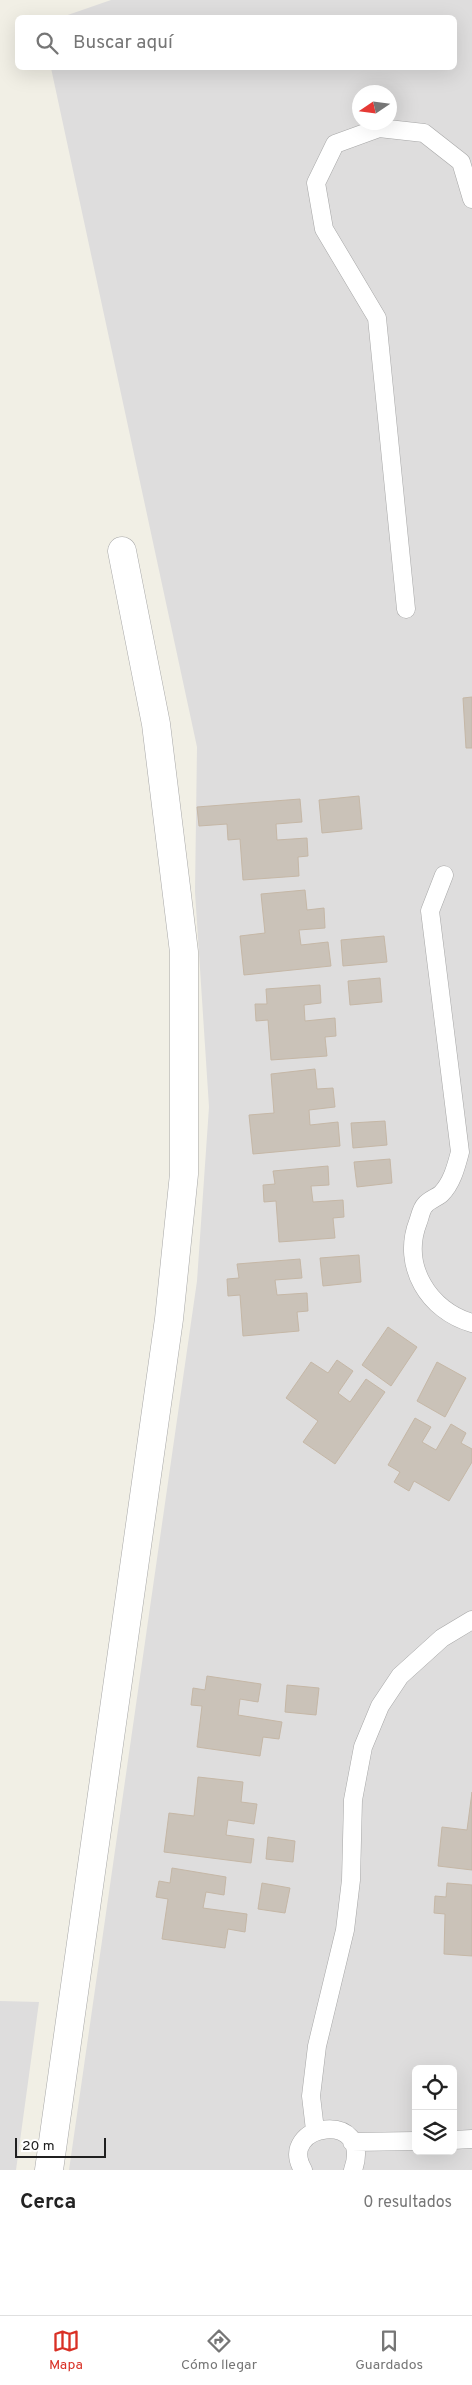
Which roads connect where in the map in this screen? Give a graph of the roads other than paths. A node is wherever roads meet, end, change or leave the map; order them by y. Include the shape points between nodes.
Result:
1 (472, 199) edge
2 (122, 551) dead end
3 (406, 609) dead end
4 (444, 875) dead end
5 (472, 1324) edge
6 (472, 1620) edge
7 (316, 2130) junction
8 (472, 2139) edge
9 (412, 2140) edge
10 (457, 2140) edge
11 (352, 2142) junction
12 (49, 2170) edge
13 (303, 2170) edge
14 (353, 2170) edge

1 - 3 lane via 461,162 424,133 379,128 335,144 316,183 324,230 377,318
2 - 12 street via 156,724 184,952 184,1174 169,1319
4 - 5 lane via 430,911 460,1152 453,1176 441,1193 424,1205 412,1236 415,1268 433,1302 455,1319
6 - 7 lane via 442,1638 400,1676 380,1706 363,1748 353,1800 351,1880 345,1930 317,2046 311,2096
7 - 11 lane via 332,2128
7 - 13 lane via 303,2142 300,2150
8 - 10 lane
9 - 11 lane
11 - 14 lane via 356,2151

